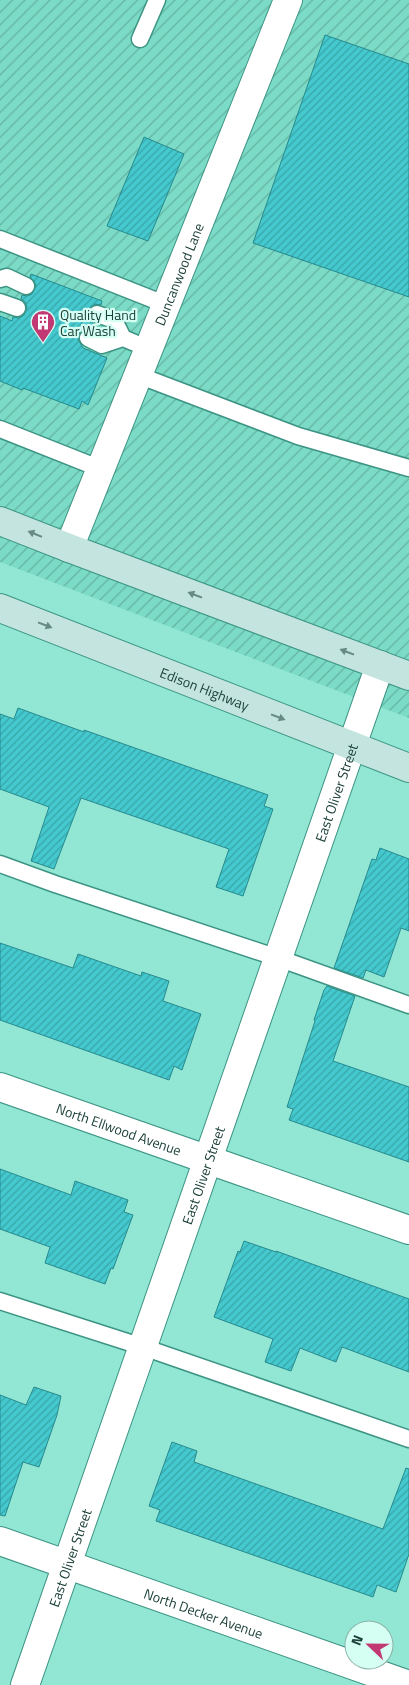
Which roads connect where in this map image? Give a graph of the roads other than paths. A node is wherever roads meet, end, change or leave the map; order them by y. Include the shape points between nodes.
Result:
1 (157, 0) edge
2 (288, 0) edge
3 (140, 39) dead end
4 (0, 239) edge
5 (0, 279) edge
6 (26, 286) dead end
7 (0, 302) edge
8 (167, 305) junction
9 (17, 308) dead end
10 (97, 314) dead end
11 (88, 338) dead end
12 (123, 338) junction
13 (149, 349) junction
14 (138, 375) junction
15 (0, 429) edge
16 (409, 468) edge
17 (101, 469) junction
18 (0, 521) edge
19 (69, 548) junction
20 (0, 608) edge
21 (380, 664) junction
22 (409, 676) edge
23 (352, 746) junction
24 (409, 768) edge
25 (0, 864) edge
26 (278, 958) junction
27 (409, 1005) edge
28 (0, 1087) edge
29 (208, 1160) junction
30 (409, 1230) edge
31 (0, 1302) edge
32 (143, 1347) junction
33 (409, 1439) edge
34 (0, 1541) edge
35 (67, 1564) junction
36 (409, 1684) edge
37 (25, 1685) edge

1 - 3 lane
2 - 8 street, Duncanwood Lane
4 - 8 lane
5 - 6 lane via 7,277
7 - 9 lane
8 - 13 street, Duncanwood Lane
10 - 12 lane via 114,320
11 - 12 lane via 102,345
12 - 13 lane
13 - 14 street, Duncanwood Lane
14 - 16 lane via 298,436
14 - 17 street, Duncanwood Lane
15 - 17 lane
17 - 19 street, Duncanwood Lane
19 -> 18 main road
21 -> 19 main road
20 -> 23 main road, Edison Highway
21 - 22 main road
21 - 23 street, East Oliver Street
23 - 24 main road, Edison Highway
23 - 26 street, East Oliver Street
25 - 26 lane
26 - 27 lane
26 - 29 street, East Oliver Street
28 - 29 street, North Ellwood Avenue
29 - 30 street, North Ellwood Avenue
29 - 32 street, East Oliver Street
31 - 32 lane
32 - 33 lane
32 - 35 street, East Oliver Street
34 - 35 street, North Decker Avenue
35 - 36 street, North Decker Avenue
35 - 37 street, East Oliver Street

